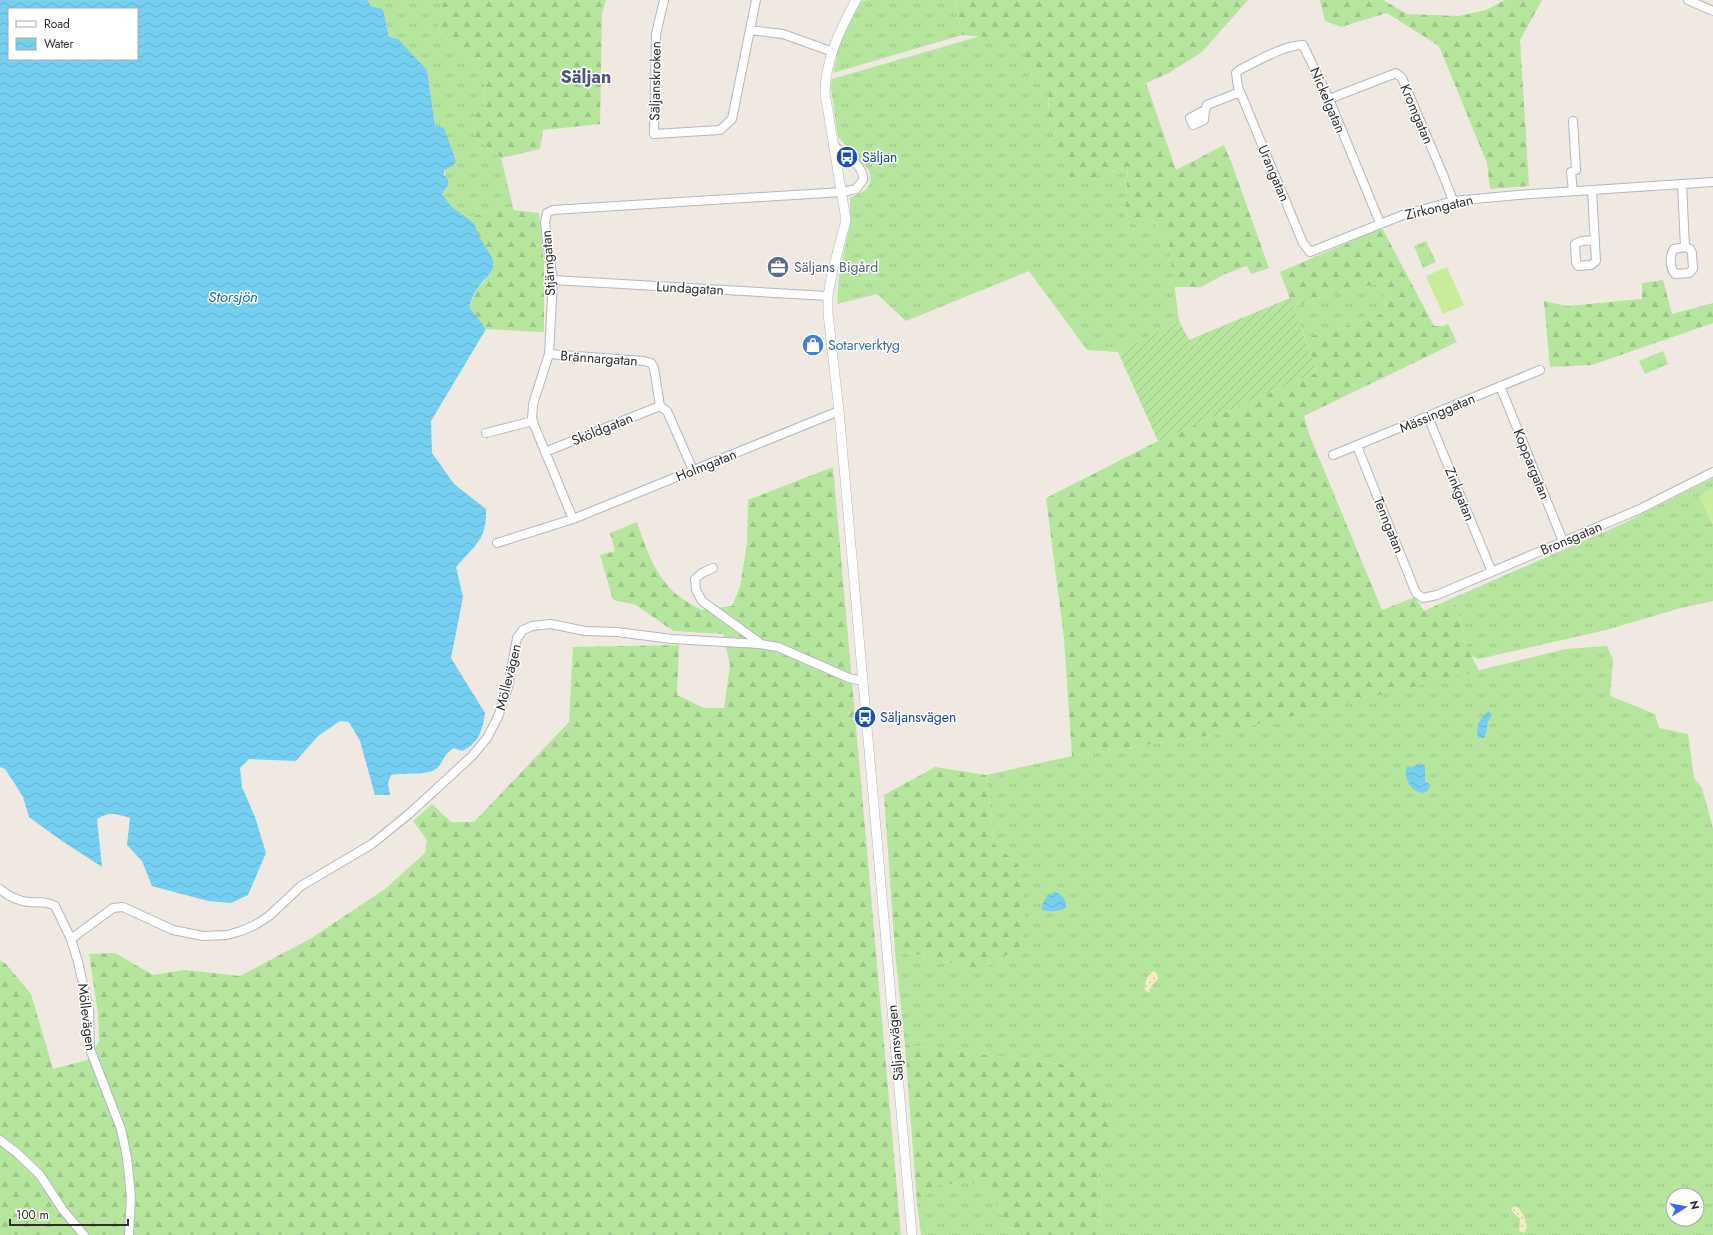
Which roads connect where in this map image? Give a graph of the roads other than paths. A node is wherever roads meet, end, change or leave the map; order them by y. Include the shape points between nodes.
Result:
1 (664, 0) edge
2 (756, 0) edge
3 (856, 0) edge
4 (1688, 0) edge
5 (1713, 11) edge
6 (750, 30) junction
7 (833, 52) junction
8 (1236, 74) joint
9 (1240, 92) junction
10 (1329, 99) junction
11 (1205, 110) dead end
12 (1573, 121) dead end
13 (833, 145) junction
14 (1713, 182) edge
15 (1682, 184) junction
16 (1592, 190) junction
17 (1573, 191) junction
18 (842, 192) junction
19 (1453, 201) junction
20 (1380, 223) junction
21 (1595, 240) dead end
22 (1685, 247) dead end
23 (1310, 252) joint
24 (553, 280) junction
25 (828, 296) junction
26 (549, 354) junction
27 (1540, 370) dead end
28 (1500, 386) junction
29 (660, 406) junction
30 (839, 411) junction
31 (1428, 417) junction
32 (533, 421) junction
33 (486, 433) dead end
34 (1357, 446) junction
35 (544, 452) junction
36 (1334, 455) dead end
37 (693, 470) junction
38 (1713, 472) edge
39 (573, 519) junction
40 (1563, 541) junction
41 (497, 542) dead end
42 (713, 568) dead end
43 (1492, 572) junction
44 (1427, 598) joint
45 (760, 644) junction
46 (862, 681) junction
47 (0, 889) edge
48 (71, 939) junction
49 (0, 1140) edge
50 (84, 1235) edge
51 (130, 1235) edge
52 (912, 1235) edge

1 - 6 street, Säljanskroken via 656,34 654,134 720,130 732,119
2 - 6 street
3 - 7 street, Säljansvägen
4 - 5 street
6 - 7 street via 782,34
7 - 13 street, Säljansvägen via 825,85
8 - 9 street, Urangatan
8 - 10 street, Nickelgatan via 1241,69 1286,48 1303,45
9 - 11 street via 1207,105
9 - 23 street, Urangatan via 1303,243
10 - 19 street, Kromgatan via 1398,74 1419,117
10 - 20 street, Nickelgatan
12 - 17 street via 1576,170 1571,172
13 - 18 street, Säljansvägen
13 - 18 street via 858,166 863,177 856,189
14 - 15 street, Zirkongatan
15 - 16 street, Zirkongatan
15 - 22 street
16 - 17 street, Zirkongatan
16 - 21 street
17 - 19 street, Zirkongatan
18 - 24 street, Stjärngatan via 553,210 547,214 545,222
18 - 25 street, Säljansvägen via 846,220
19 - 20 street, Zirkongatan
20 - 23 street, Zirkongatan
24 - 25 street, Lundagatan
24 - 26 street, Stjärngatan
25 - 30 street, Säljansvägen
26 - 29 street, Brännargatan via 648,361 654,368
26 - 32 street, Stjärngatan via 533,404
27 - 28 street, Mässinggatan
28 - 31 street, Mässinggatan
28 - 40 street, Koppargatan
29 - 35 street, Sköldgatan
29 - 37 street, Brännargatan via 667,411
30 - 37 street, Holmgatan
30 - 46 street, Säljansvägen
31 - 34 street, Mässinggatan
31 - 43 street, Zinkgatan
32 - 33 street
32 - 35 street, Stjärngatan
34 - 36 street, Mässinggatan
34 - 44 street, Tenngatan via 1416,593 1419,597
35 - 39 street, Stjärngatan
37 - 39 street, Holmgatan
38 - 40 street, Bronsgatan via 1640,509
39 - 41 street
40 - 43 street, Bronsgatan
42 - 45 street via 695,579 698,595 718,614
43 - 44 street, Bronsgatan
45 - 46 street, Möllevägen via 786,649 849,678
45 - 48 street, Möllevägen via 585,631 551,624 526,628 517,638 508,687 498,717 487,738 472,756 372,844 301,886 269,916 255,925 227,935 203,936 172,930 119,906
46 - 52 street, Säljansvägen
47 - 48 street, Möllevägen via 23,901 47,902 55,906
48 - 51 street, Möllevägen via 87,1000 90,1049 121,1129 127,1157 131,1197
49 - 50 street via 40,1175 62,1210

